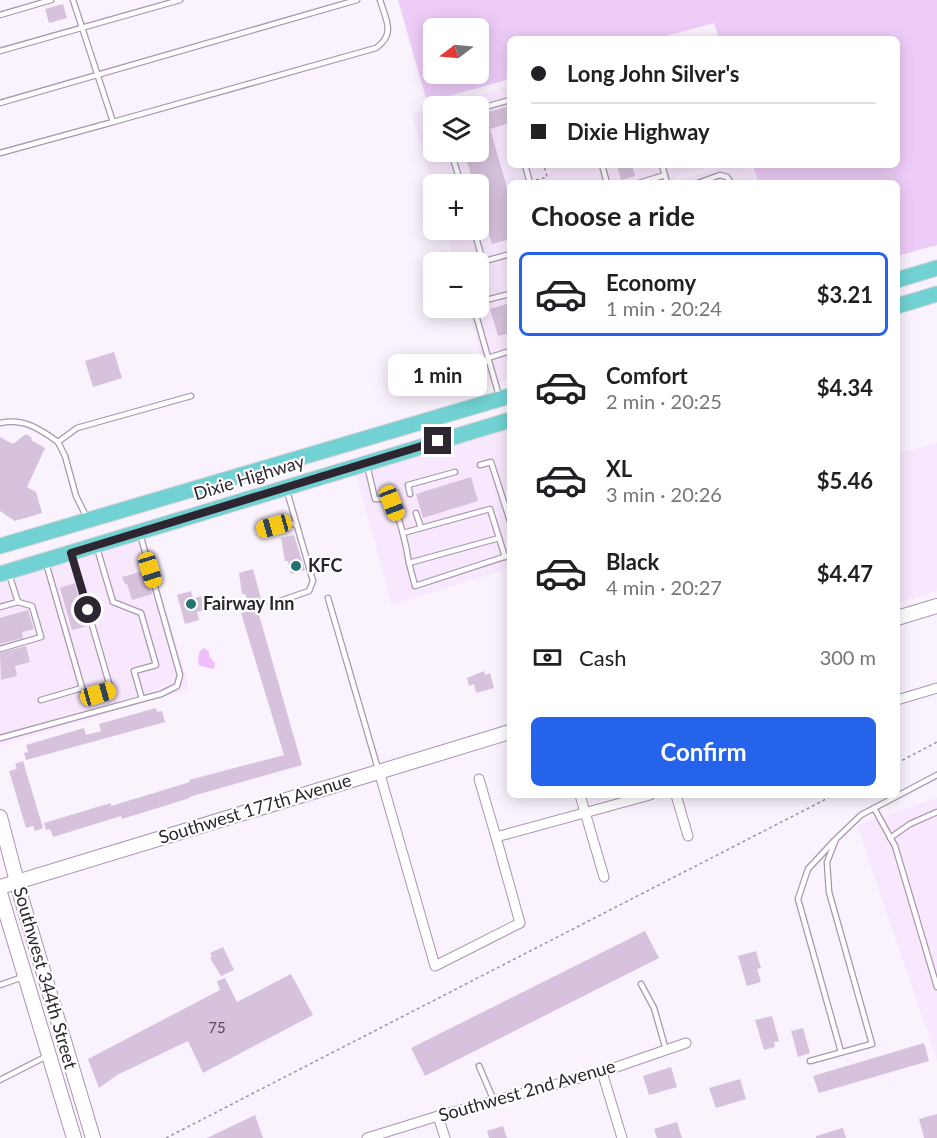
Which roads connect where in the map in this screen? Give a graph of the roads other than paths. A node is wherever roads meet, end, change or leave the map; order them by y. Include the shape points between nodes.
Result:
1 (51, 0) edge
2 (73, 0) edge
3 (180, 0) edge
4 (357, 0) edge
5 (380, 0) edge
6 (0, 15) edge
7 (82, 28) junction
8 (0, 51) edge
9 (97, 75) junction
10 (507, 101) edge
11 (0, 103) edge
12 (489, 106) edge
13 (112, 122) junction
14 (0, 153) edge
15 (663, 168) edge
16 (665, 175) junction
17 (649, 180) edge
18 (666, 180) edge
19 (706, 180) edge
20 (730, 180) edge
21 (507, 255) edge
22 (489, 260) edge
23 (937, 268) edge
24 (900, 278) edge
25 (937, 294) edge
26 (507, 295) edge
27 (489, 299) edge
28 (900, 305) edge
29 (477, 318) edge
30 (507, 352) edge
31 (488, 358) junction
32 (192, 396) dead end
33 (505, 398) edge
34 (507, 419) edge
35 (0, 423) edge
36 (58, 442) junction
37 (367, 462) junction
38 (480, 465) dead end
39 (455, 472) dead end
40 (285, 486) junction
41 (410, 494) dead end
42 (507, 512) edge
43 (416, 513) dead end
44 (88, 520) junction
45 (297, 526) junction
46 (421, 528) junction
47 (260, 530) dead end
48 (139, 533) junction
49 (403, 533) junction
50 (499, 538) junction
51 (97, 545) junction
52 (0, 546) edge
53 (71, 553) junction
54 (507, 554) edge
55 (507, 556) edge
56 (46, 560) junction
57 (409, 563) junction
58 (4, 573) edge
59 (328, 598) dead end
60 (280, 601) dead end
61 (18, 602) junction
62 (937, 606) edge
63 (0, 607) edge
64 (900, 617) edge
65 (0, 649) edge
66 (82, 688) junction
67 (937, 688) edge
68 (142, 699) junction
69 (900, 699) edge
70 (41, 700) dead end
71 (507, 733) edge
72 (0, 738) edge
73 (379, 771) junction
74 (937, 775) edge
75 (479, 779) dead end
76 (900, 794) edge
77 (581, 798) edge
78 (639, 798) edge
79 (677, 798) edge
80 (893, 798) edge
81 (874, 808) junction
82 (937, 812) edge
83 (585, 813) junction
84 (0, 817) edge
85 (688, 836) dead end
86 (496, 837) junction
87 (890, 838) junction
88 (836, 839) junction
89 (604, 877) dead end
90 (17, 882) junction
91 (0, 887) edge
92 (0, 893) edge
93 (26, 976) junction
94 (641, 984) dead end
95 (0, 985) edge
96 (937, 987) edge
97 (686, 1043) dead end
98 (666, 1050) junction
99 (841, 1052) junction
100 (49, 1054) junction
101 (810, 1061) dead end
102 (480, 1066) dead end
103 (602, 1072) junction
104 (0, 1080) edge
105 (494, 1101) junction
106 (438, 1116) junction
107 (74, 1138) edge
108 (93, 1138) edge
109 (367, 1138) edge
110 (445, 1138) edge
111 (622, 1138) edge

1 - 6 lane
2 - 7 lane
3 - 7 lane
4 - 9 lane
5 - 13 lane via 388,36 376,48
7 - 8 lane
7 - 9 lane
9 - 11 lane
9 - 13 lane
10 - 12 lane
13 - 14 lane
15 - 16 lane
16 - 17 lane
16 - 18 lane
19 - 20 lane via 720,175
21 - 22 lane
23 - 24 highway
25 - 28 highway
26 - 27 lane
29 - 31 lane
30 - 31 lane
31 - 33 lane
32 - 36 lane via 77,428
33 - 44 highway, Dixie Highway
34 - 37 highway, Dixie Highway
35 - 36 lane via 36,426
36 - 44 lane
37 - 40 highway, Dixie Highway
37 - 49 lane via 375,499 392,503
38 - 42 lane via 491,462
39 - 41 lane via 408,485
40 - 45 lane
40 - 48 highway, Dixie Highway
43 - 46 lane
44 - 52 highway, Dixie Highway
45 - 47 lane via 291,522
45 - 60 lane via 312,586 305,593
46 - 49 lane
46 - 50 lane via 490,509
48 - 51 highway, Dixie Highway
48 - 68 lane via 180,675 177,686
49 - 57 lane
50 - 54 lane
50 - 57 lane
51 - 53 highway, Dixie Highway
51 - 68 lane via 113,602 141,614 156,665 134,671
53 - 56 highway, Dixie Highway
53 - 66 lane via 111,690 85,698
55 - 57 lane via 415,586
56 - 58 highway, Dixie Highway
56 - 66 lane
58 - 61 lane
59 - 73 lane
61 - 63 lane
61 - 65 lane via 32,606 41,637
62 - 64 main road
66 - 70 lane
67 - 69 street
68 - 72 lane
71 - 73 main road, Southwest 177th Avenue
73 - 86 street via 435,966 520,923
73 - 90 main road, Southwest 177th Avenue
74 - 76 lane
75 - 86 street
77 - 83 street
78 - 83 street
79 - 85 street
80 - 81 lane
81 - 87 lane
81 - 88 lane
82 - 87 lane
83 - 86 street
83 - 89 street
84 - 90 main road, Southwest 344th Street
87 - 96 lane
88 - 99 lane via 808,869 798,899
88 - 99 lane via 827,862 829,892 872,1044
90 - 91 main road, Southwest 177th Avenue
90 - 108 main road, Southwest 344th Street
92 - 93 main road, Southwest 344th Street
93 - 95 lane
93 - 100 main road, Southwest 344th Street
94 - 98 lane via 654,1008
97 - 98 street, Southwest 2nd Avenue
98 - 103 street, Southwest 2nd Avenue
99 - 101 lane
100 - 104 lane
100 - 107 main road, Southwest 344th Street
102 - 105 lane
103 - 105 street, Southwest 2nd Avenue
103 - 111 street
105 - 106 street, Southwest 2nd Avenue
106 - 109 street, Southwest 2nd Avenue
106 - 110 street

